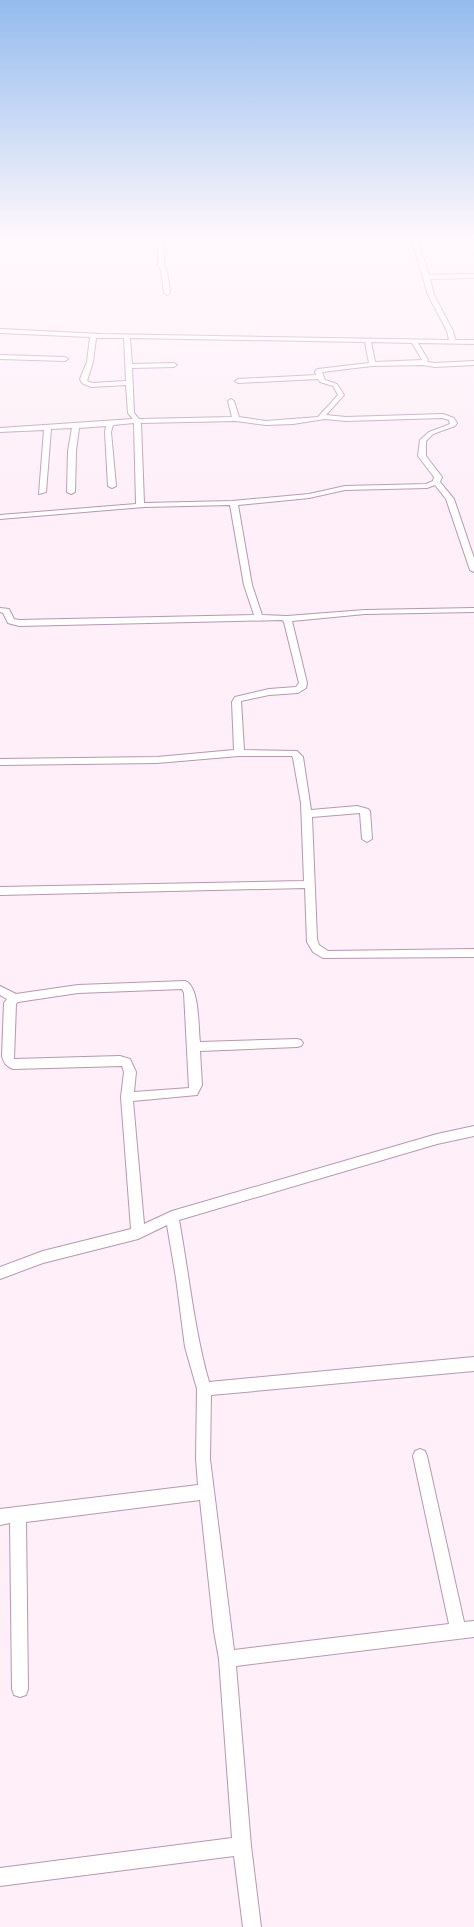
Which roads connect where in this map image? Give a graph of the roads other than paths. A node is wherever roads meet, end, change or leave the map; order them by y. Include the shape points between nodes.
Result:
1 (448, 327) edge
2 (2, 333) edge
3 (93, 335) junction
4 (127, 336) junction
5 (368, 340) junction
6 (414, 341) junction
7 (452, 342) junction
8 (474, 342) edge
9 (0, 357) edge
10 (65, 359) dead end
11 (423, 363) junction
12 (474, 363) edge
13 (0, 364) edge
14 (372, 364) junction
15 (174, 365) dead end
16 (50, 366) dead end
17 (128, 366) junction
18 (320, 377) junction
19 (238, 381) dead end
20 (129, 383) junction
21 (231, 400) dead end
22 (236, 418) junction
23 (323, 418) junction
24 (137, 420) junction
25 (110, 423) junction
26 (76, 426) junction
27 (48, 428) junction
28 (0, 430) edge
29 (436, 482) junction
30 (112, 486) dead end
31 (42, 492) dead end
32 (71, 492) dead end
33 (232, 503) junction
34 (141, 506) junction
35 (0, 517) edge
36 (474, 570) edge
37 (0, 610) edge
38 (474, 610) edge
39 (260, 617) junction
40 (286, 619) junction
41 (239, 753) junction
42 (0, 762) edge
43 (306, 814) junction
44 (367, 839) dead end
45 (309, 884) junction
46 (0, 891) edge
47 (474, 953) edge
48 (0, 990) edge
49 (15, 998) junction
50 (297, 1043) dead end
51 (194, 1046) junction
52 (127, 1097) junction
53 (474, 1130) edge
54 (172, 1217) junction
55 (138, 1233) junction
56 (0, 1273) edge
57 (474, 1364) edge
58 (204, 1388) junction
59 (420, 1456) dead end
60 (207, 1492) junction
61 (18, 1515) junction
62 (0, 1518) edge
63 (466, 1630) edge
64 (227, 1660) junction
65 (20, 1689) dead end
66 (242, 1846) junction
67 (0, 1877) edge
68 (252, 1927) edge

1 - 7 street
2 - 3 street
3 - 4 street
3 - 20 street via 92,353 84,382 90,385
4 - 5 street
4 - 17 street
5 - 6 street
5 - 14 street
6 - 7 street
6 - 11 street via 425,360
7 - 8 street
9 - 10 street
11 - 12 street
11 - 14 street
13 - 16 street
14 - 18 street via 320,370
15 - 17 street
17 - 20 street
18 - 19 street
18 - 23 street via 323,382 335,385 341,395 322,414
20 - 24 street via 131,412
21 - 22 street
22 - 23 street via 266,423
22 - 24 street
23 - 29 street via 443,416 452,419 453,425 431,433 423,440 422,456 438,477
24 - 25 street
24 - 34 street
25 - 26 street
25 - 30 street via 108,432
26 - 27 street
26 - 32 street via 72,451
27 - 28 street
27 - 31 street
29 - 33 street via 427,486 345,488 309,496
29 - 36 street via 450,499
33 - 34 street
33 - 39 street via 248,585
34 - 35 street
37 - 39 street via 6,611 12,621 19,623
38 - 40 street via 379,611
39 - 40 street
40 - 41 street via 303,683 302,688 256,693 238,698 236,702
41 - 42 street via 157,760
41 - 43 street via 296,754
43 - 44 street via 365,810
43 - 45 street
45 - 46 street
45 - 47 street via 312,945 327,955
48 - 49 street
49 - 51 street via 78,989 185,985 190,993
49 - 52 street via 10,1003 9,1061 21,1065 110,1060 126,1062 130,1072
50 - 51 street
51 - 52 street via 196,1085 193,1092
52 - 55 street
53 - 54 street
54 - 55 street
54 - 58 street via 192,1347
55 - 56 street via 43,1257
57 - 58 street
58 - 60 street via 203,1459
59 - 63 street
60 - 61 street
60 - 64 street
61 - 62 street
61 - 65 street
63 - 64 street
64 - 66 street
66 - 67 street
66 - 68 street

